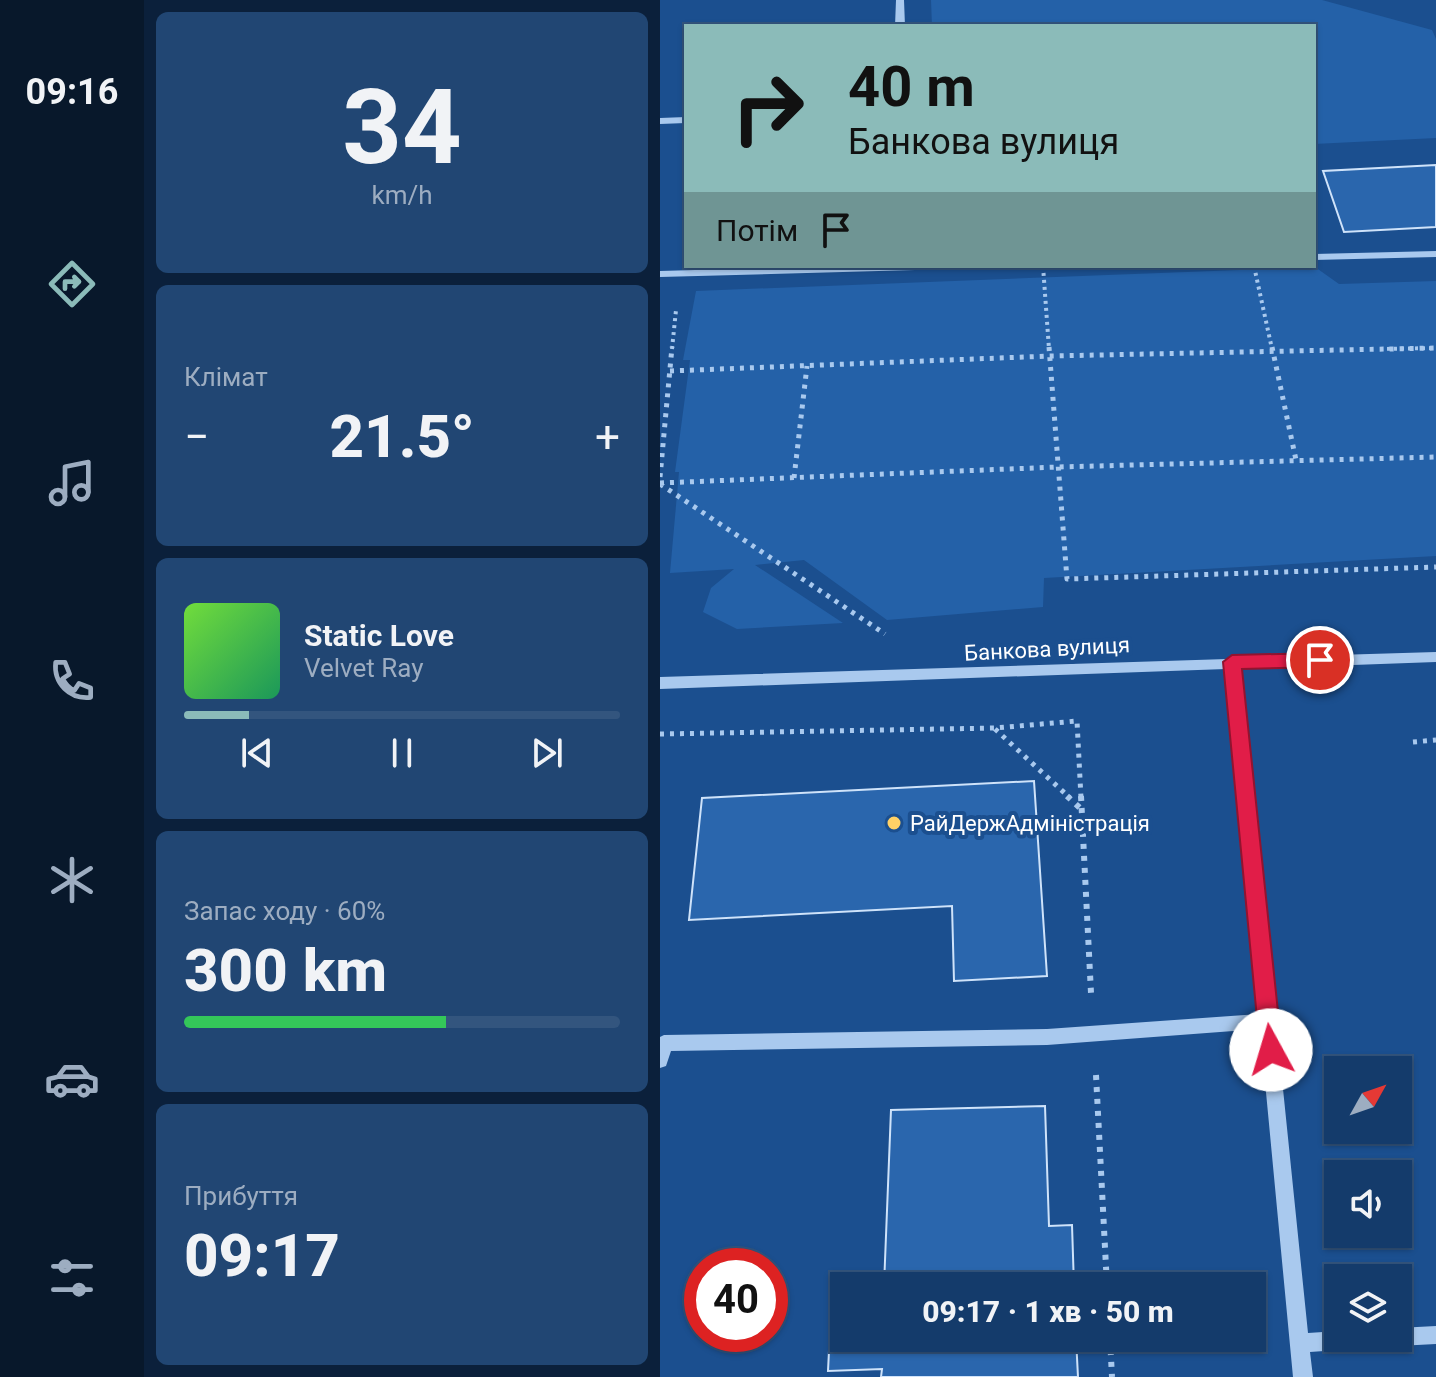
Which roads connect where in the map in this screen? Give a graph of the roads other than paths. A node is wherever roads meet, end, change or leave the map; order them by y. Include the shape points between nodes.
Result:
1 (900, 0) edge
2 (900, 24) edge
3 (684, 120) edge
4 (660, 121) edge
5 (1436, 254) edge
6 (1316, 257) edge
7 (873, 268) edge
8 (660, 274) edge
9 (1436, 657) edge
10 (1232, 662) junction
11 (660, 683) edge
12 (1268, 1021) junction
13 (660, 1060) edge
14 (1436, 1335) edge
15 (1412, 1336) edge
16 (1324, 1341) edge
17 (1299, 1343) junction
18 (1303, 1377) edge

1 - 2 street
3 - 4 street
5 - 6 street
7 - 8 street
9 - 10 street, Банкова вулиця
10 - 11 street, Банкова вулиця
10 - 12 street
12 - 13 street via 1047,1037 664,1043
12 - 17 street
14 - 15 street
16 - 17 street
17 - 18 street

